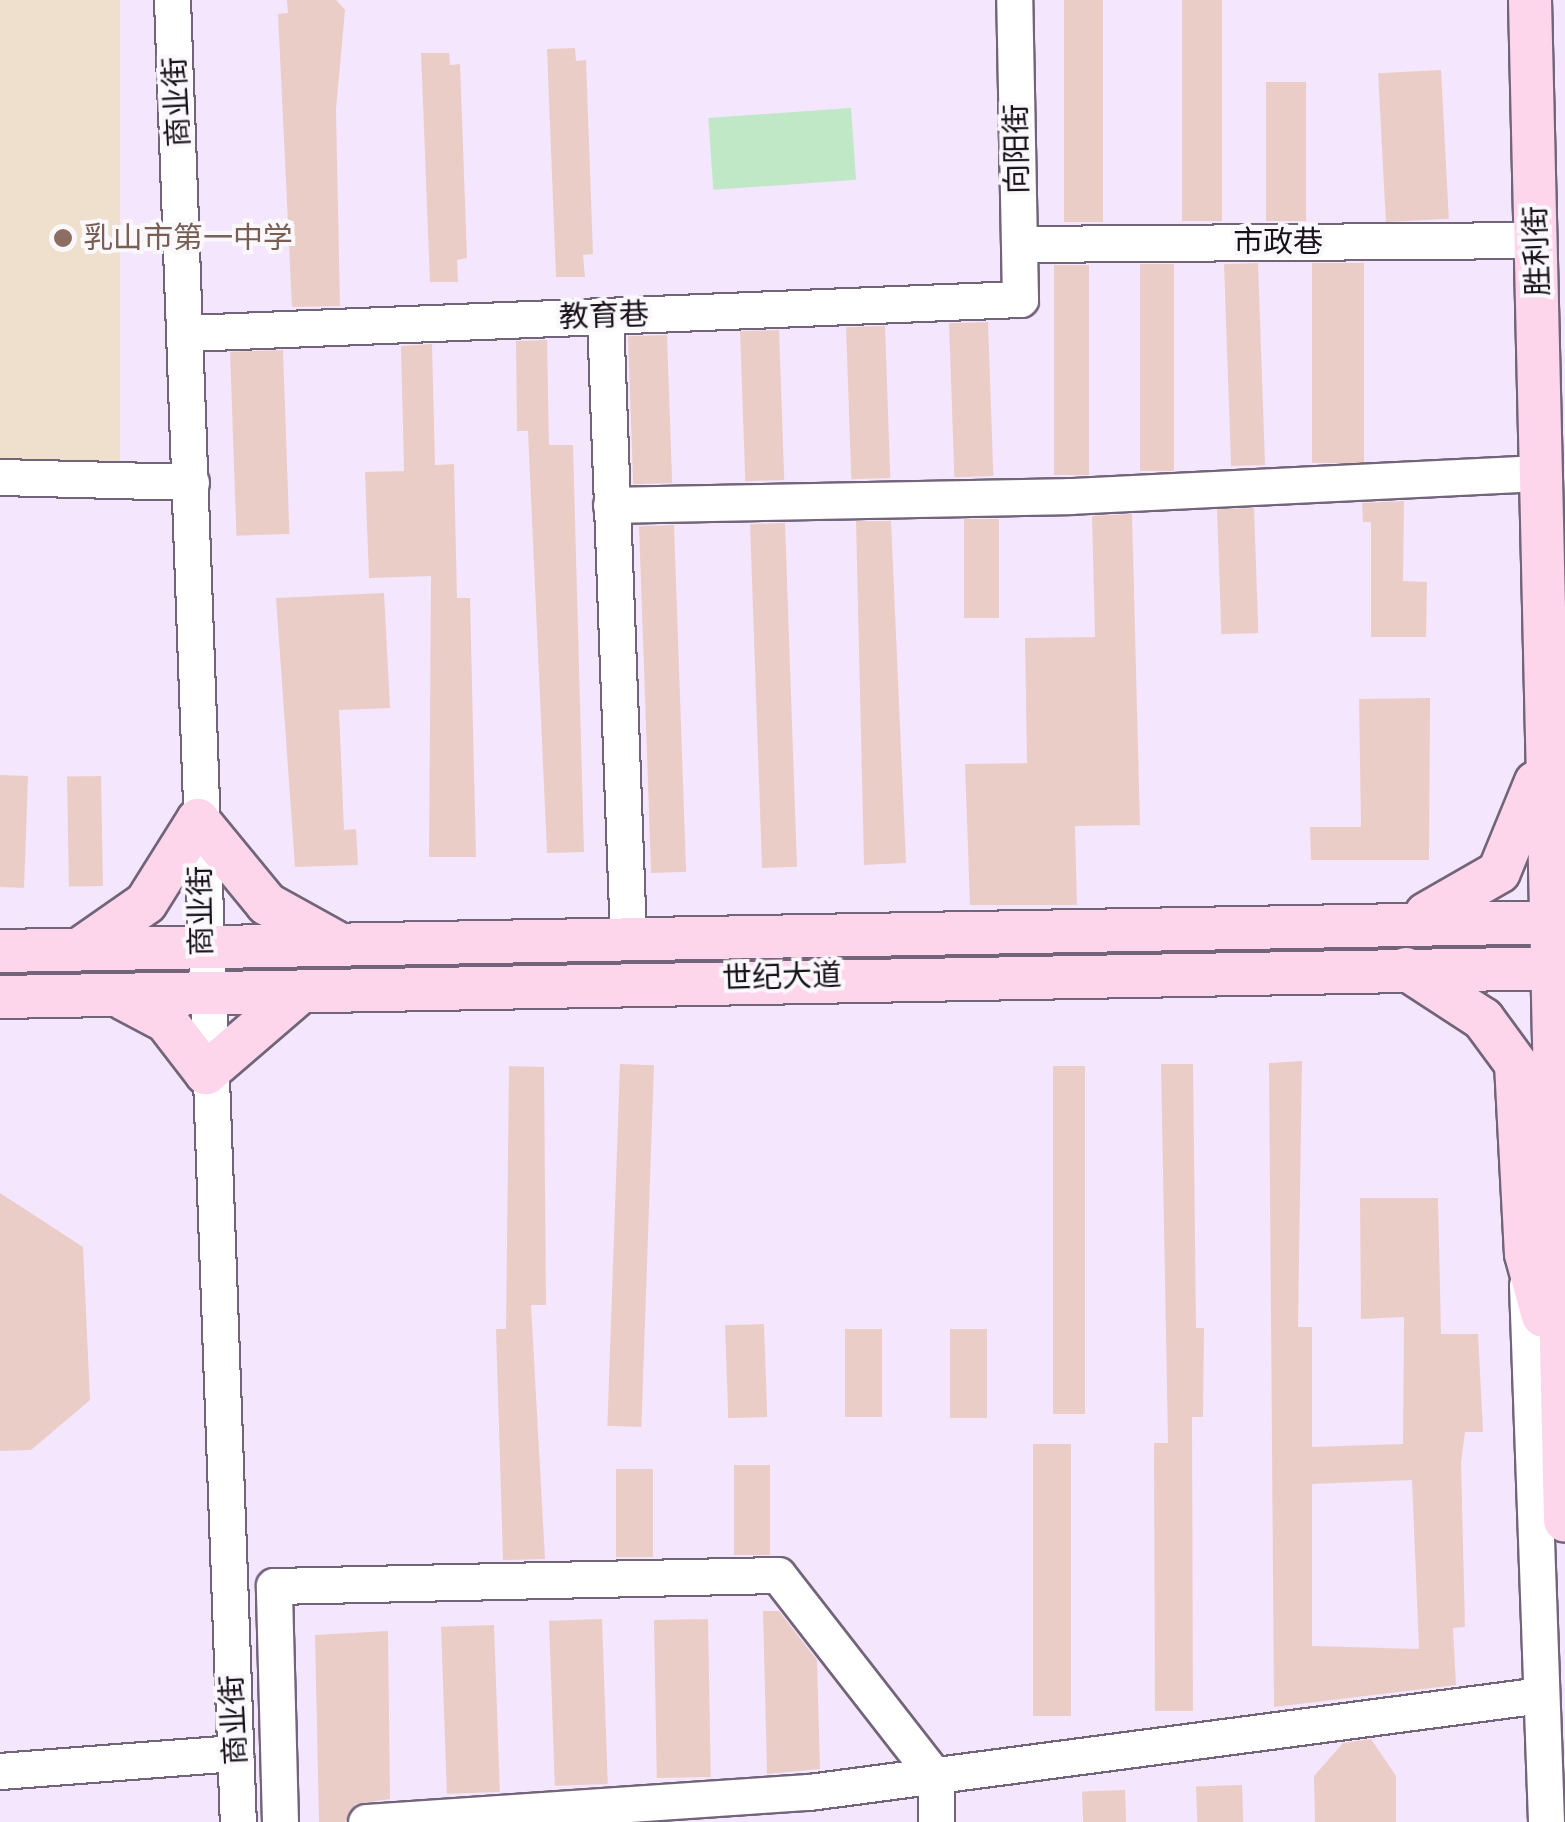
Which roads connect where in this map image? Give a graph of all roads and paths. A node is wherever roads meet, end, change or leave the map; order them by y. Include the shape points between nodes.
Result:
1 (172, 0) edge
2 (1014, 0) edge
3 (1530, 0) edge
4 (1558, 0) edge
5 (1019, 244) junction
6 (1551, 253) edge
7 (1020, 298) joint
8 (605, 316) junction
9 (188, 333) junction
10 (1553, 382) edge
11 (1542, 473) junction
12 (0, 477) edge
13 (191, 482) junction
14 (611, 505) junction
15 (1546, 712) junction
16 (198, 820) junction
17 (1410, 919) junction
18 (1559, 922) edge
19 (628, 938) junction
20 (344, 946) junction
21 (78, 950) junction
22 (0, 951) edge
23 (1396, 965) junction
24 (1559, 968) edge
25 (300, 992) junction
26 (0, 996) edge
27 (116, 996) junction
28 (202, 996) junction
29 (206, 1073) junction
30 (1526, 1254) junction
31 (1560, 1374) junction
32 (1565, 1521) edge
33 (1541, 1696) junction
34 (235, 1754) junction
35 (0, 1771) edge
36 (936, 1778) junction
37 (238, 1822) edge
38 (280, 1822) edge
39 (366, 1822) edge
40 (936, 1822) edge
41 (1546, 1822) edge

1 - 9 street, 商业街
2 - 5 street, 向阳街
3 - 6 main road, 胜利街
4 - 6 main road, 胜利街
5 - 6 street, 市政巷
5 - 7 street, 向阳街
6 - 10 main road, 胜利街
7 - 8 street, 教育巷
8 - 9 street, 教育巷
8 - 14 street
9 - 13 street, 商业街
10 - 11 main road, 胜利街
11 - 14 street via 1070,496
11 - 15 main road, 胜利街
12 - 13 street
13 - 16 street, 商业街
14 - 19 street
15 - 17 main road via 1514,852 1484,885
15 - 18 main road, 胜利街
16 - 20 main road via 266,904
16 - 21 main road via 146,903
16 - 28 street, 商业街
17 - 18 main road, 世纪大道
17 - 19 main road, 世纪大道
18 - 24 main road, 胜利街
19 - 20 main road, 世纪大道
20 - 21 main road, 世纪大道
21 - 22 main road, 世纪大道
23 - 24 main road, 世纪大道
23 - 25 main road, 世纪大道
23 - 30 main road via 1458,998 1503,1038 1516,1064
24 - 31 main road, 胜利街
25 - 28 main road, 世纪大道
25 - 29 main road
26 - 27 main road, 世纪大道
27 - 28 main road, 世纪大道
27 - 29 main road via 166,1021
28 - 29 street, 商业街
29 - 34 street, 商业街
30 - 31 main road
30 - 33 street
31 - 32 main road, 胜利街
33 - 36 street
33 - 41 street
34 - 35 street
34 - 37 street, 商业街
36 - 38 street via 778,1574 274,1586
36 - 39 street
36 - 40 street

